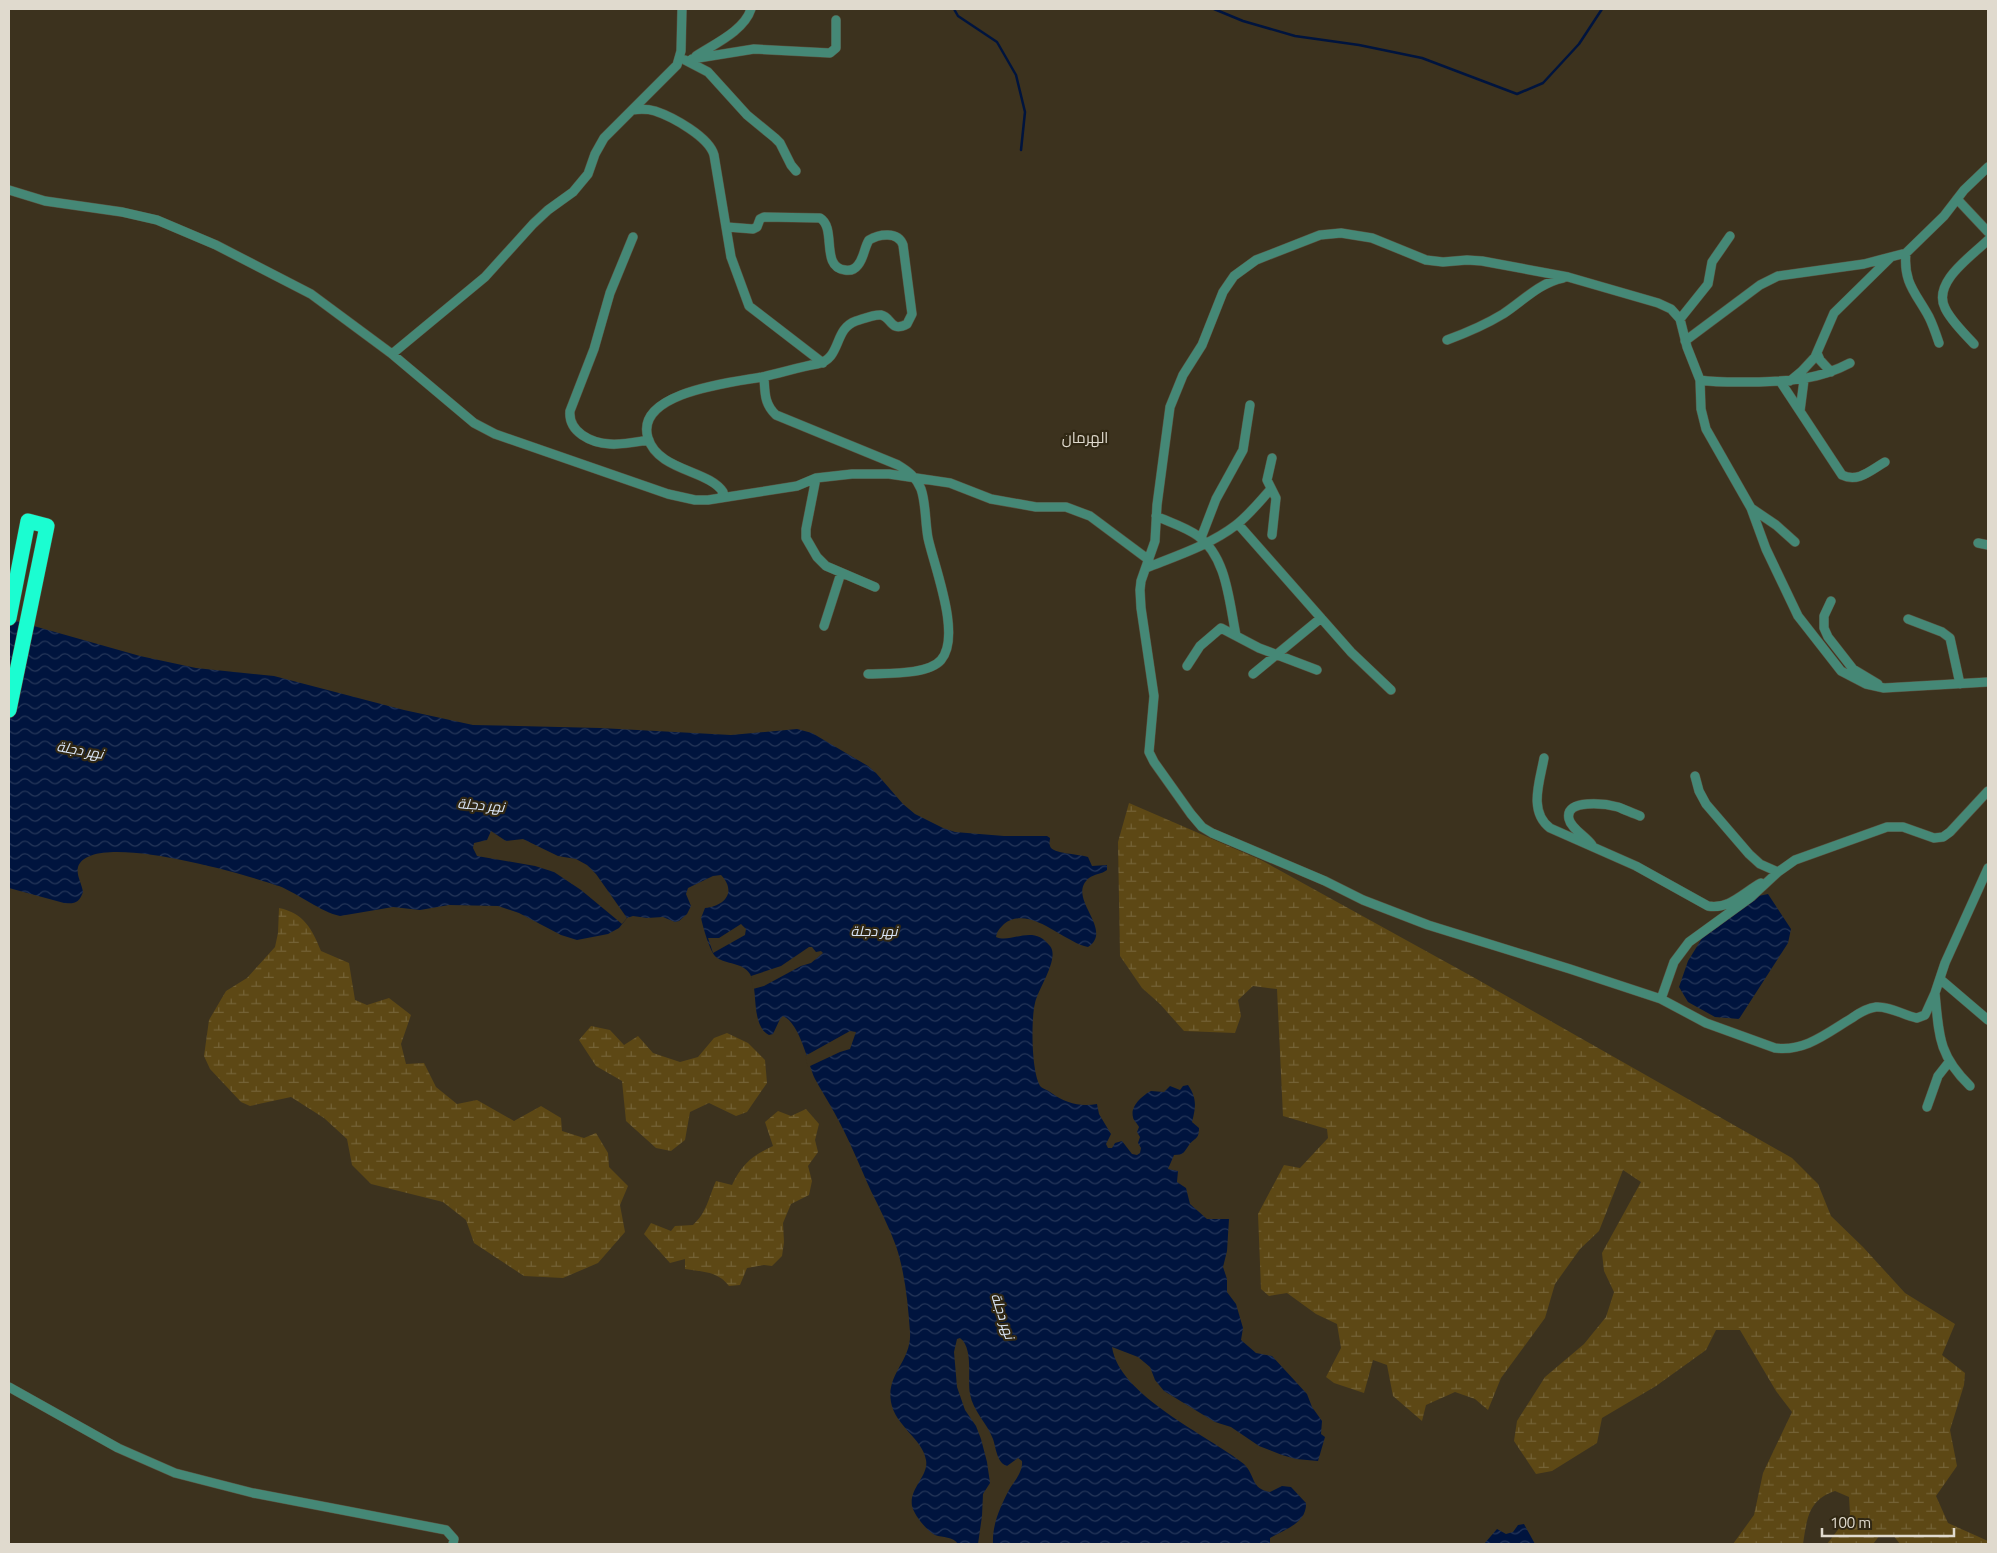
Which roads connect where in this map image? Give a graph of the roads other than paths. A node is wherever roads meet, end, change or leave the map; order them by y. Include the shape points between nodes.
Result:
1 (682, 9) edge
2 (751, 9) edge
3 (836, 20) dead end
4 (687, 59) junction
5 (632, 110) junction
6 (1988, 167) edge
7 (796, 171) dead end
8 (9, 190) edge
9 (1957, 199) junction
10 (727, 227) junction
11 (1988, 232) edge
12 (1730, 236) dead end
13 (633, 237) dead end
14 (1988, 240) edge
15 (1906, 253) junction
16 (1890, 258) junction
17 (1568, 277) junction
18 (1680, 319) junction
19 (1447, 340) dead end
20 (1685, 341) junction
21 (1939, 343) dead end
22 (1974, 344) dead end
23 (1817, 353) junction
24 (392, 354) junction
25 (823, 363) junction
26 (1850, 363) dead end
27 (1831, 372) junction
28 (764, 376) junction
29 (1700, 380) junction
30 (1804, 380) junction
31 (1785, 381) junction
32 (1250, 404) dead end
33 (1800, 411) junction
34 (649, 440) junction
35 (1272, 458) dead end
36 (1885, 462) dead end
37 (816, 478) junction
38 (916, 480) junction
39 (1271, 488) junction
40 (720, 498) junction
41 (1751, 508) junction
42 (1156, 516) junction
43 (1238, 524) junction
44 (1272, 536) dead end
45 (1204, 540) junction
46 (1795, 542) dead end
47 (1978, 543) dead end
48 (1988, 545) edge
49 (1147, 564) junction
50 (841, 573) junction
51 (875, 587) dead end
52 (1831, 601) dead end
53 (9, 618) edge
54 (1321, 618) junction
55 (1908, 619) dead end
56 (824, 626) dead end
57 (1236, 635) junction
58 (1277, 655) junction
59 (1187, 666) dead end
60 (1317, 670) dead end
61 (868, 674) dead end
62 (1253, 674) dead end
63 (1988, 682) edge
64 (1960, 684) junction
65 (1884, 688) junction
66 (1391, 690) dead end
67 (9, 710) edge
68 (1544, 758) dead end
69 (1695, 776) dead end
70 (1988, 791) edge
71 (1640, 816) dead end
72 (1594, 847) junction
73 (1988, 868) edge
74 (1778, 872) junction
75 (1770, 879) junction
76 (1940, 979) junction
77 (1935, 993) junction
78 (1661, 999) junction
79 (1988, 1020) edge
80 (1949, 1062) junction
81 (1970, 1086) dead end
82 (1927, 1107) dead end
83 (9, 1387) edge
84 (453, 1544) edge

1 - 4 street
2 - 4 street via 739,28
3 - 4 street via 836,48 830,53 754,49
4 - 5 street
4 - 7 street via 708,72 747,115 780,143
5 - 10 street via 662,114 707,142 714,155
5 - 24 street via 604,138 588,174 573,192 533,224 485,277
6 - 9 street
8 - 24 street via 45,201 157,220 216,245 311,294
9 - 11 street
9 - 15 street
10 - 25 street via 734,269 749,306
10 - 25 street via 753,229 764,217 820,218 826,224 832,261 838,268 848,271 860,264 872,238 895,235 902,240 912,314 909,321 903,326 895,326 880,315 853,322 842,332 832,356
12 - 18 street via 1712,262 1708,284
13 - 34 street via 610,293 569,420 573,429 598,442
14 - 22 street via 1944,284 1942,295 1949,315
15 - 16 street
15 - 21 street via 1909,284
16 - 20 street via 1854,266 1788,273 1774,278
16 - 23 street via 1834,313
17 - 18 street via 1658,303
17 - 19 street via 1545,284 1493,320
17 - 42 street via 1476,260 1426,260 1377,240 1341,233 1320,236 1248,264 1223,292 1202,345 1174,396 1168,417
18 - 20 street
20 - 29 street
23 - 27 street
23 - 31 street via 1802,372
24 - 40 street via 474,423 495,434 674,496 695,500
25 - 28 street
26 - 27 street
27 - 30 street
28 - 34 street via 711,386 667,401 656,408 649,420 646,430
28 - 38 street via 765,396 776,415 898,465
29 - 31 street
29 - 41 street via 1701,410 1706,429
30 - 31 street
30 - 33 street
31 - 33 street
32 - 45 street via 1243,450 1221,489
33 - 36 street via 1842,475 1859,478
34 - 40 street via 662,457 720,488
35 - 39 street via 1267,480
37 - 38 street via 870,473
37 - 40 street via 797,486
37 - 50 street via 806,538 826,566
38 - 49 street via 950,483 991,499 1036,507 1066,507 1090,516
38 - 61 street via 922,491 928,538 946,607 947,650 934,666
39 - 43 street
39 - 44 street via 1276,498
41 - 46 street
41 - 65 street via 1766,549 1807,630 1841,671 1866,684
42 - 45 street
42 - 49 street via 1155,541
43 - 45 street
43 - 54 street
45 - 49 street
45 - 57 street via 1216,556 1222,572
47 - 48 street
49 - 78 street via 1141,581 1140,599 1154,696 1149,752 1202,827 1363,900 1428,925
50 - 51 street
50 - 56 street
52 - 65 street via 1824,616 1828,637 1855,672
53 - 67 highway via 28,521 47,526
54 - 58 street
54 - 66 street
55 - 64 street via 1950,638
57 - 58 street
57 - 59 street via 1224,628 1219,629 1195,652
58 - 60 street
58 - 62 street
63 - 64 street
64 - 65 street
68 - 72 street via 1537,801 1541,819 1550,828
69 - 74 street via 1706,804 1749,854 1760,864
70 - 74 street via 1943,837 1934,838 1903,827 1887,827 1804,856
71 - 72 street via 1610,806 1576,805 1571,809 1569,820
72 - 75 street via 1636,866 1702,904 1714,907 1726,905
73 - 76 street
74 - 75 street
75 - 78 street via 1751,897 1689,942 1674,962
76 - 77 street
76 - 79 street
77 - 78 street via 1921,1017 1875,1007 1816,1041 1785,1049 1706,1023
77 - 80 street via 1940,1040
80 - 81 street
80 - 82 street via 1938,1076
83 - 84 street via 118,1448 175,1472 253,1493 446,1530 454,1539

